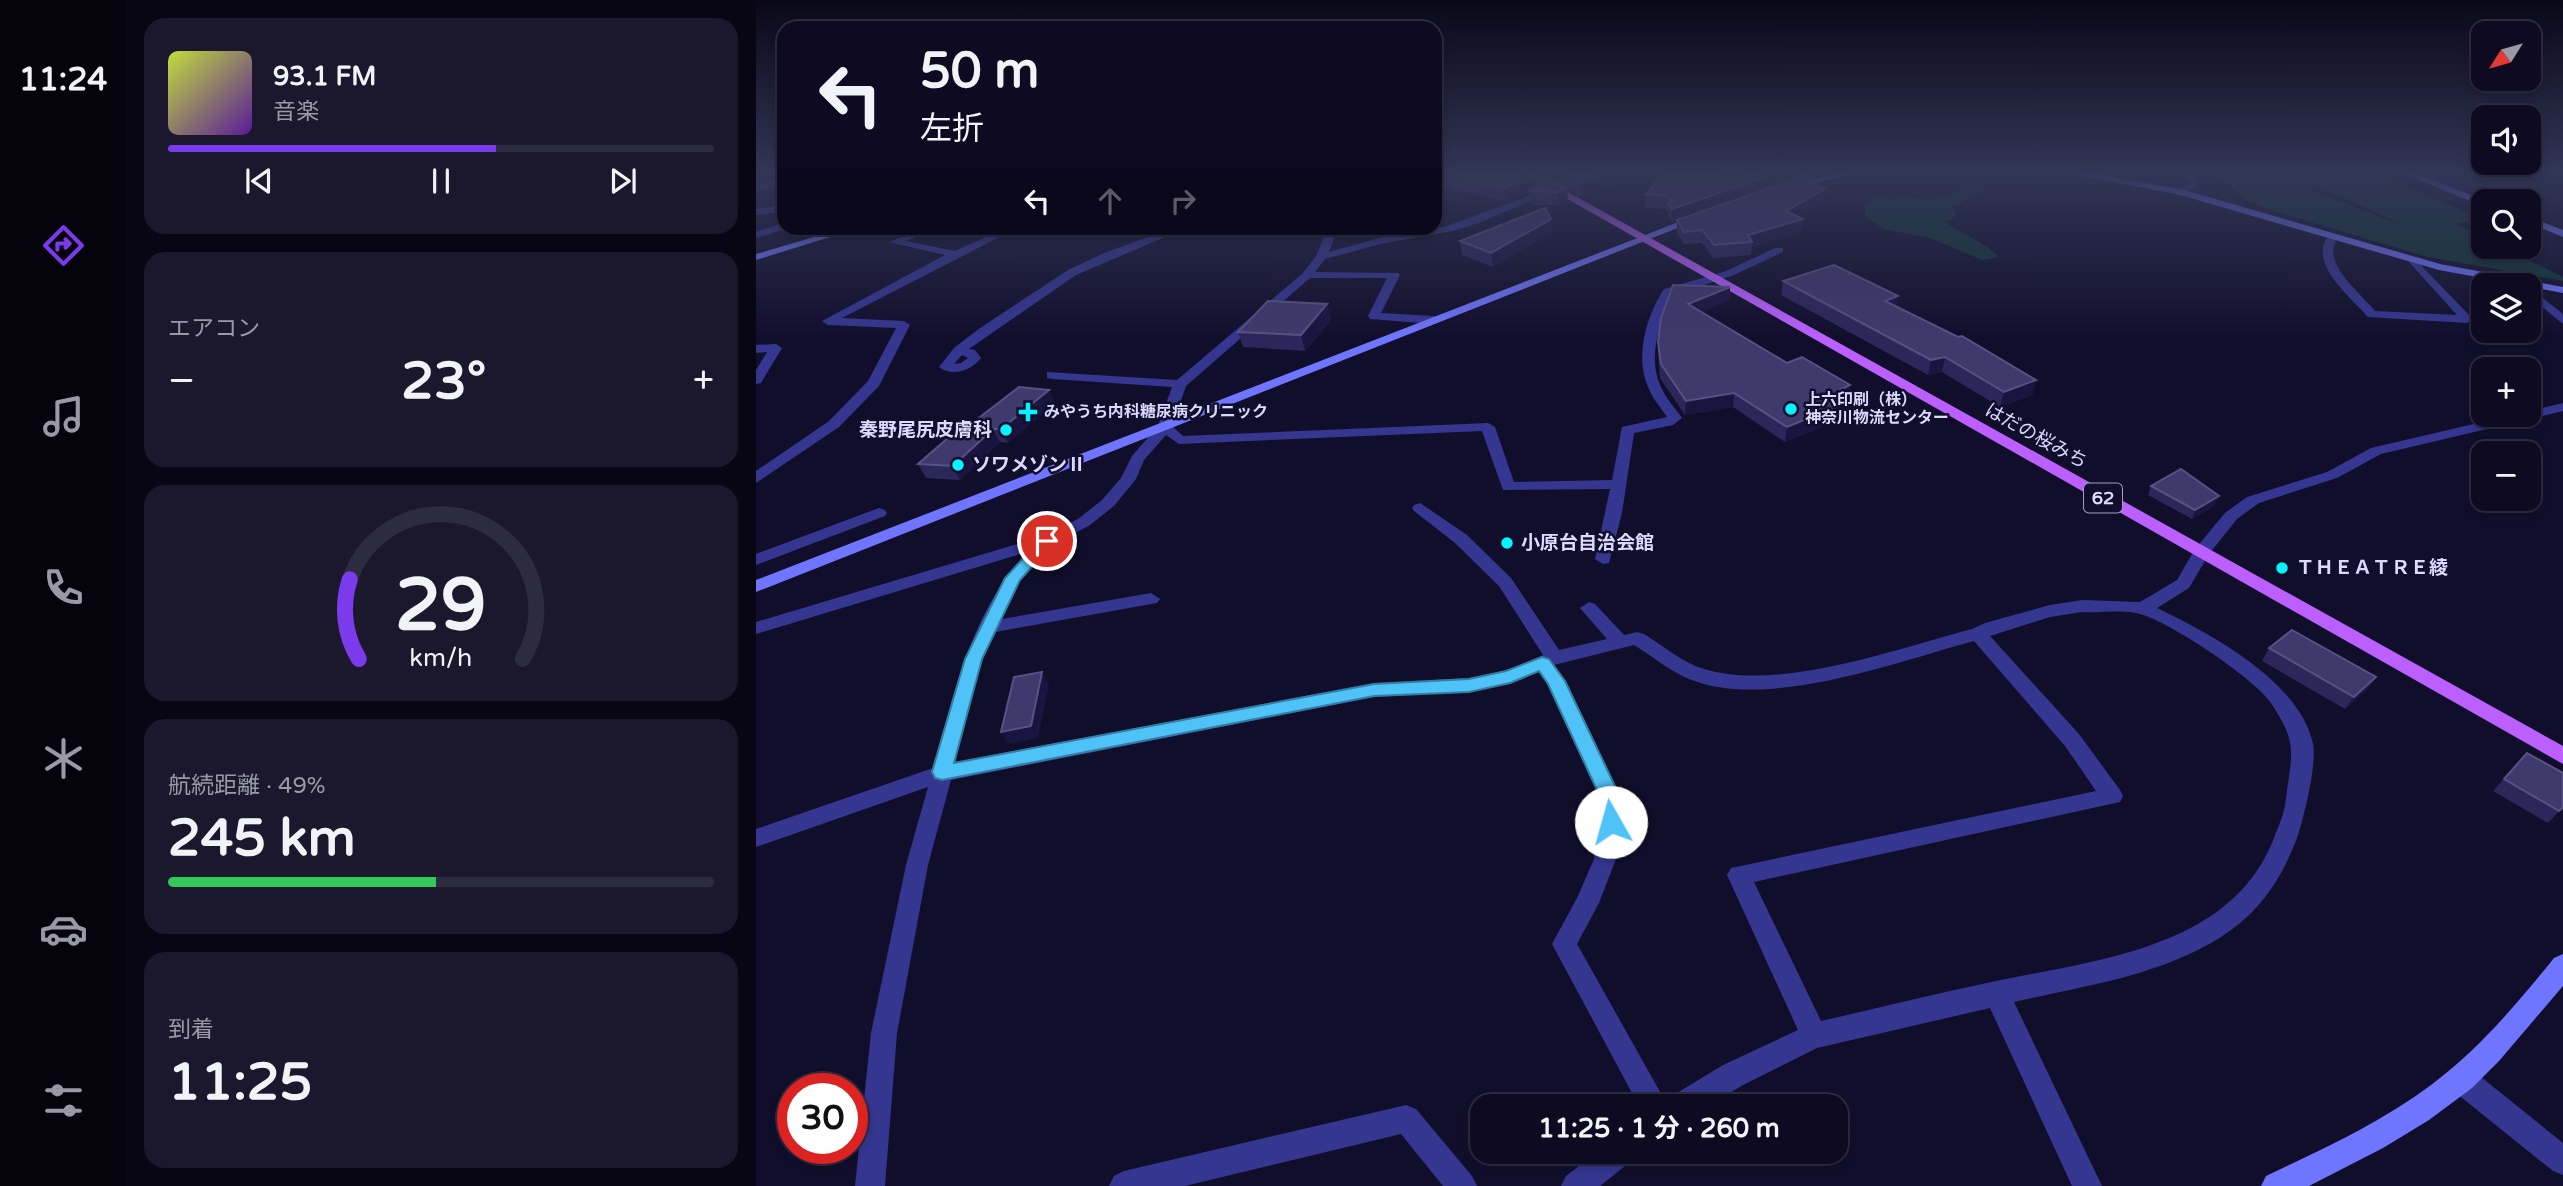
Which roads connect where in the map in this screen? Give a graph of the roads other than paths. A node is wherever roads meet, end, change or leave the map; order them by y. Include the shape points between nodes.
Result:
1 (1622, 227) edge
2 (1673, 227) edge
3 (2297, 227) edge
4 (777, 228) edge
5 (756, 235) edge
6 (830, 235) edge
7 (914, 235) edge
8 (996, 235) edge
9 (1163, 235) edge
10 (1329, 235) edge
11 (1414, 235) edge
12 (2332, 238) junction
13 (1643, 239) junction
14 (1779, 250) dead end
15 (954, 254) junction
16 (756, 257) edge
17 (1321, 257) junction
18 (2413, 260) junction
19 (2471, 274) edge
20 (1307, 275) junction
21 (1712, 278) junction
22 (2541, 288) edge
23 (2563, 290) edge
24 (2541, 301) edge
25 (1434, 320) junction
26 (2563, 320) edge
27 (756, 349) edge
28 (958, 351) dead end
29 (1087, 366) dead end
30 (1052, 375) dead end
31 (1074, 377) junction
32 (756, 380) edge
33 (1180, 384) junction
34 (2563, 407) edge
35 (1165, 427) junction
36 (756, 478) edge
37 (1617, 484) junction
38 (1420, 508) dead end
39 (879, 513) dead end
40 (1047, 541) junction
41 (2201, 553) junction
42 (1603, 559) dead end
43 (756, 560) edge
44 (756, 586) edge
45 (1151, 599) dead end
46 (1589, 608) dead end
47 (2143, 608) junction
48 (989, 627) junction
49 (756, 628) edge
50 (1978, 634) junction
51 (1620, 642) junction
52 (1548, 660) junction
53 (2563, 756) edge
54 (942, 772) junction
55 (756, 838) edge
56 (2563, 966) edge
57 (1996, 993) junction
58 (1814, 1036) junction
59 (2461, 1079) junction
60 (1647, 1094) edge
61 (1702, 1094) edge
62 (2563, 1161) edge
63 (1604, 1164) edge
64 (870, 1186) edge
65 (1124, 1186) edge
66 (1462, 1186) edge
67 (1576, 1186) edge
68 (2087, 1186) edge
69 (2277, 1186) edge

1 - 13 main road, はだの桜みち / 62
2 - 13 street
3 - 12 street
4 - 5 street
6 - 16 street
7 - 15 street via 894,242
8 - 15 street
9 - 28 street via 1082,267
10 - 17 street
11 - 17 street
12 - 18 street
12 - 18 street via 2325,255 2329,264 2372,314 2467,319
13 - 21 main road, はだの桜みち / 62
13 - 25 street
14 - 21 street
15 - 36 street via 828,321 904,325 874,383 834,424
17 - 20 street
18 - 19 street
20 - 25 street via 1394,275 1374,316
20 - 33 street
21 - 37 street via 1668,291 1665,296 1650,333 1648,354 1654,387 1675,418 1627,430
21 - 41 main road, はだの桜みち / 62
22 - 23 street
24 - 26 street
25 - 35 street
27 - 32 street via 776,348
29 - 31 street
30 - 31 street
31 - 33 street
33 - 35 street
34 - 41 street via 2376,451 2332,475 2253,500 2231,516
35 - 37 street via 1179,440 1488,427 1508,487
35 - 40 street via 1108,503
35 - 44 street
37 - 42 street
38 - 52 street via 1461,539 1505,582
39 - 43 street
40 - 48 street via 1013,578
40 - 49 street
41 - 47 street via 2183,584
41 - 53 main road, はだの桜みち / 62
45 - 48 street
46 - 51 street
47 - 50 street via 2082,606
47 - 57 street via 2191,632 2237,663 2274,693 2293,720 2303,745 2296,810 2275,866 2249,902 2213,929 2157,957
48 - 54 street via 973,659
50 - 51 street via 1799,680 1738,684 1695,674 1636,638
50 - 58 street via 2072,740 2112,796 1739,875
51 - 52 street
52 - 54 street via 1510,677 1469,685 1374,690
52 - 60 street via 1613,803 1605,859 1564,944
54 - 55 street
54 - 64 street via 917,865 884,1033
56 - 59 street via 2519,1022
57 - 58 street
57 - 68 street
58 - 61 street
59 - 62 street
59 - 69 street via 2393,1127
63 - 67 street
65 - 66 street via 1406,1118

